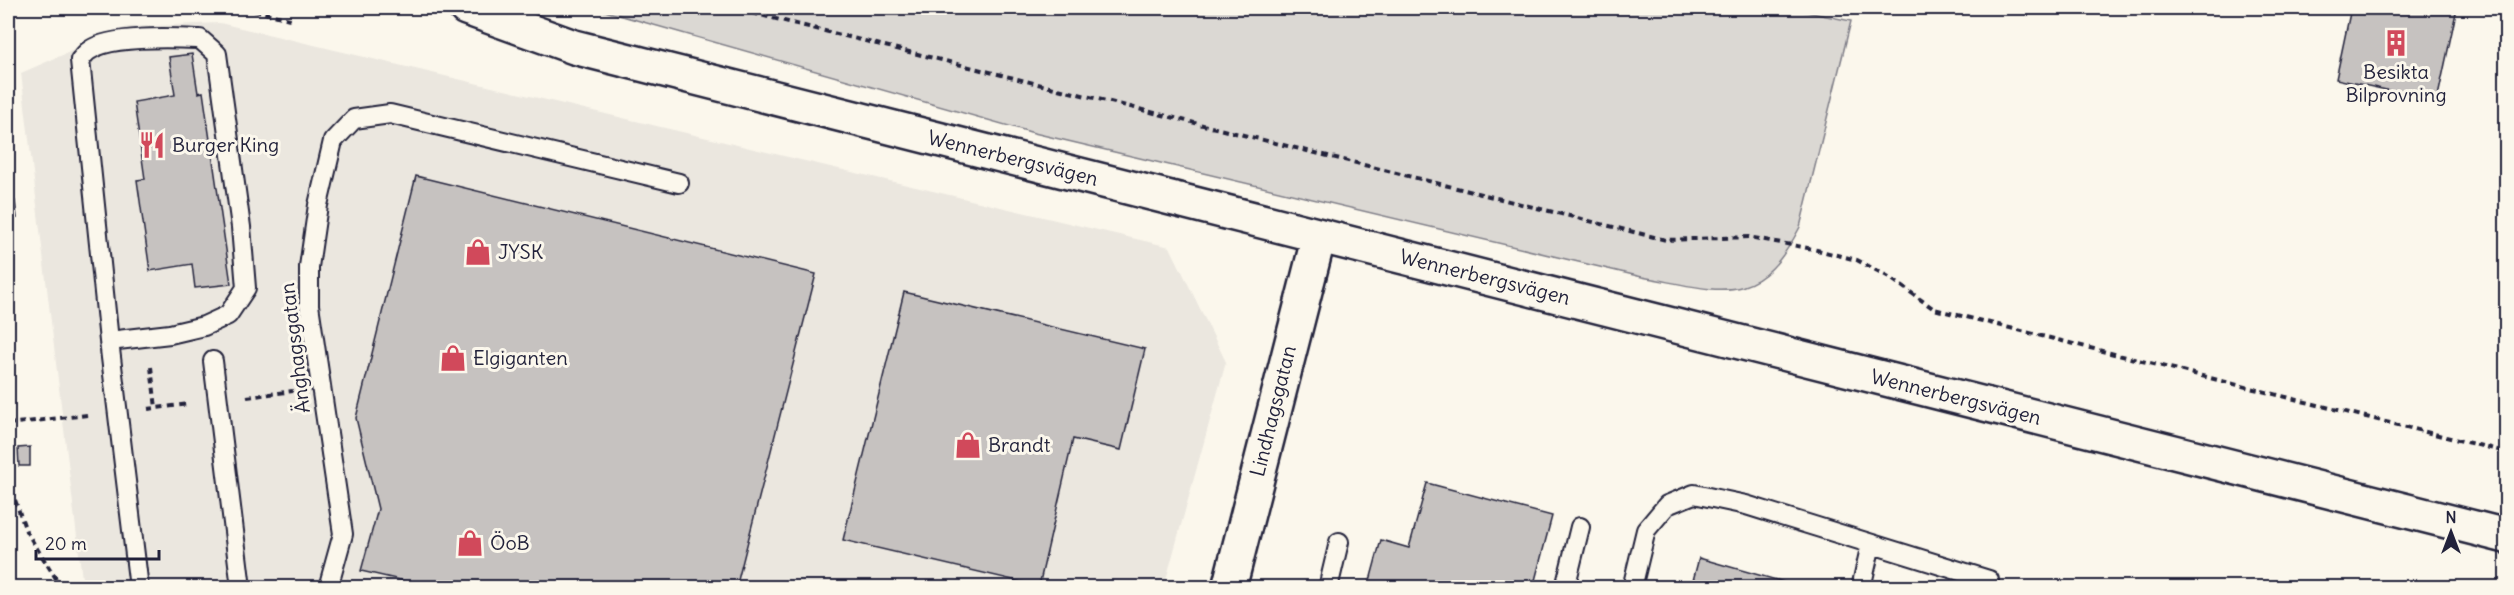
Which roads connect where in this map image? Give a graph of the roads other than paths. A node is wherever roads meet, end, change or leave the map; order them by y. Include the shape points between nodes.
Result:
1 (466, 8) edge
2 (678, 183) dead end
3 (1319, 236) junction
4 (109, 341) junction
5 (213, 360) dead end
6 (1580, 527) dead end
7 (2506, 536) edge
8 (1339, 542) dead end
9 (1871, 544) junction
10 (1989, 580) dead end
11 (139, 588) edge
12 (241, 588) edge
13 (328, 588) edge
14 (1229, 588) edge
15 (1328, 588) edge
16 (1565, 588) edge
17 (1632, 588) edge
18 (1861, 588) edge

1 - 3 street, Wennerbergsvägen via 574,47
2 - 13 lane, Änghagsgatan via 390,114 354,119 333,141 309,267 309,305 343,534
3 - 7 street, Wennerbergsvägen
3 - 14 street, Lindhagsgatan
4 - 4 lane via 204,326 228,315 246,288 217,54 200,39 106,43 80,60
4 - 11 lane
5 - 12 lane
6 - 16 lane
8 - 15 lane
9 - 10 lane
9 - 17 lane via 1746,505 1694,494 1667,505 1646,530
9 - 18 lane

